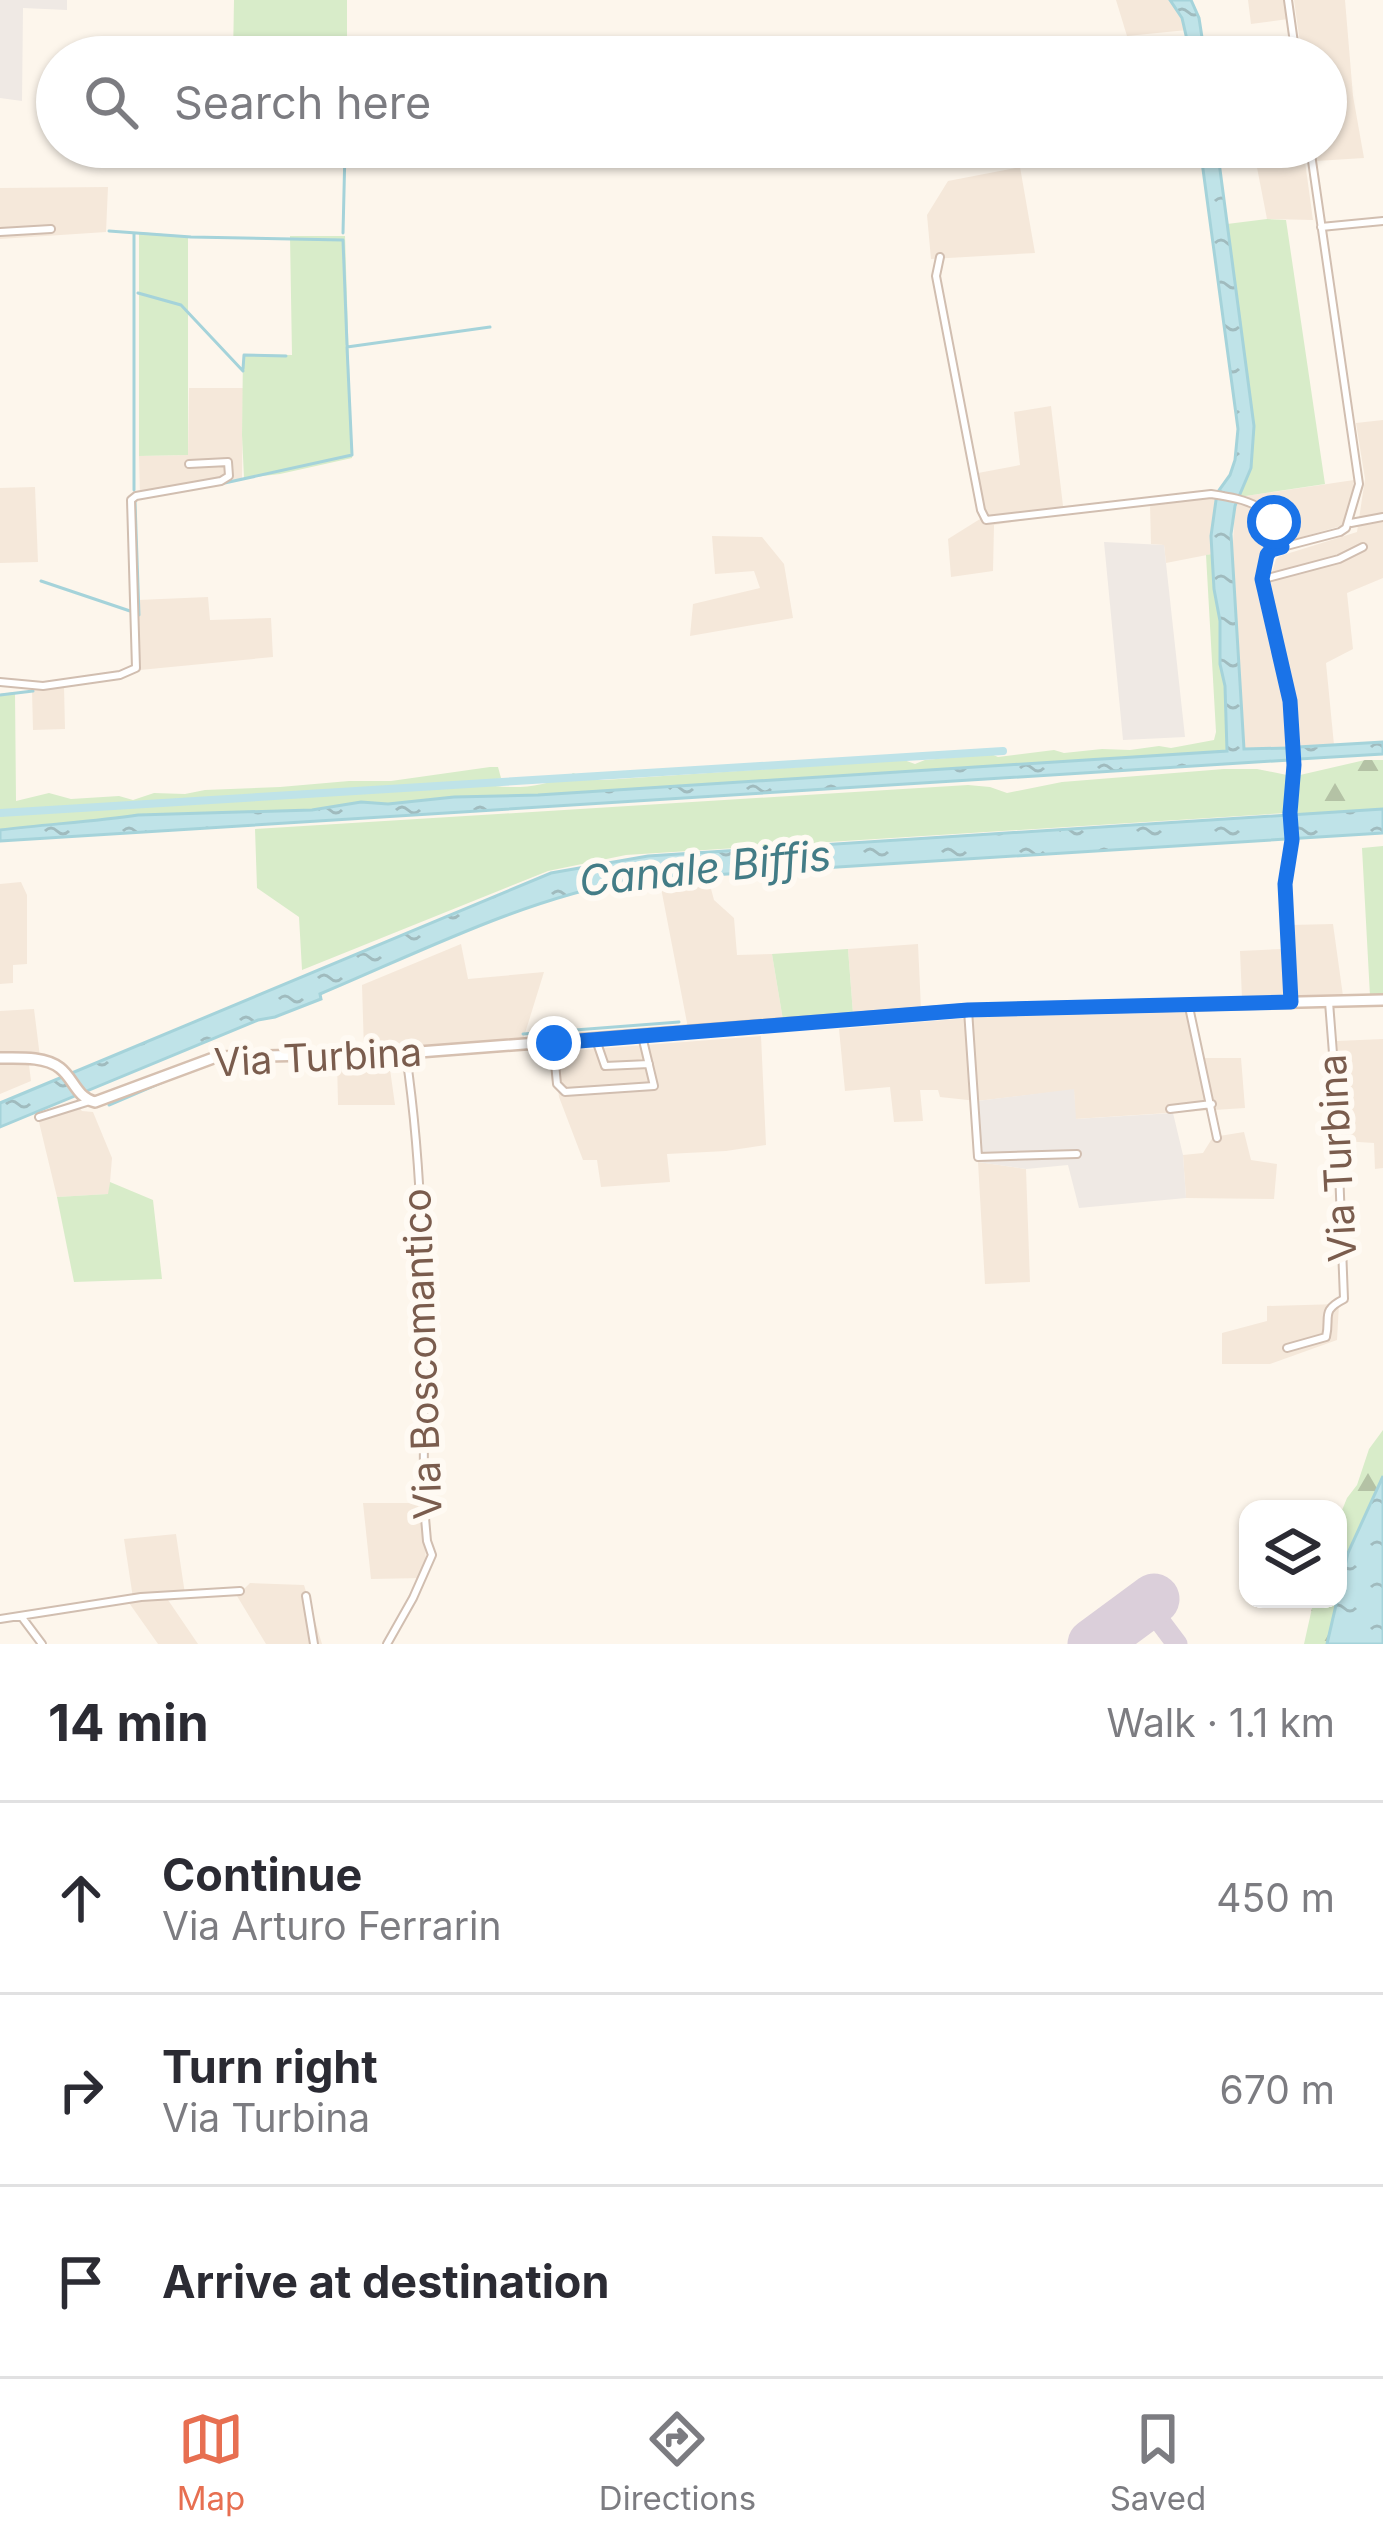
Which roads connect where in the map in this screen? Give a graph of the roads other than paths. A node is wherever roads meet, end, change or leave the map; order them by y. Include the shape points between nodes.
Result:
1 (1288, 0) edge
2 (1293, 36) edge
3 (1313, 168) edge
4 (1383, 221) edge
5 (1322, 226) junction
6 (51, 229) dead end
7 (0, 232) edge
8 (940, 257) dead end
9 (189, 464) dead end
10 (1383, 518) edge
11 (1349, 524) junction
12 (1282, 547) junction
13 (1363, 547) dead end
14 (1262, 579) junction
15 (0, 682) edge
16 (1383, 1000) edge
17 (1291, 1002) junction
18 (1329, 1002) junction
19 (1189, 1003) junction
20 (968, 1010) junction
21 (642, 1036) junction
22 (596, 1040) junction
23 (554, 1043) junction
24 (406, 1053) junction
25 (0, 1058) edge
26 (649, 1064) junction
27 (87, 1100) junction
28 (1212, 1104) junction
29 (1170, 1109) dead end
30 (39, 1117) dead end
31 (1217, 1138) dead end
32 (1077, 1154) dead end
33 (1288, 1348) dead end
34 (240, 1591) dead end
35 (306, 1595) dead end
36 (21, 1616) junction
37 (0, 1619) edge
38 (42, 1644) edge
39 (314, 1644) edge
40 (387, 1644) edge

1 - 2 street
3 - 5 street
4 - 5 street
5 - 11 street via 1359,478
6 - 7 street
8 - 12 street via 936,276 986,520 1211,494 1269,514
9 - 15 street via 228,462 229,476 131,500 136,668 43,686
10 - 11 street
11 - 12 street
12 - 14 street via 1267,555
13 - 14 street
14 - 17 street via 1293,739 1285,884
16 - 18 street, Via Turbina
17 - 18 street, Via Turbina
17 - 19 street, Via Turbina
18 - 33 street, Via Turbina via 1344,1299 1327,1313 1327,1337
19 - 20 street, Via Turbina
19 - 28 street
20 - 21 street, Via Turbina
20 - 32 street via 977,1157
21 - 22 street, Via Turbina
21 - 26 street
22 - 23 street, Via Turbina
22 - 26 street via 604,1066
23 - 24 street, Via Turbina
23 - 26 street via 557,1084 565,1092 654,1086
24 - 27 street, Via Turbina via 217,1057
24 - 40 street, Via Boscomantico via 432,1555
25 - 27 street via 61,1069
27 - 30 street, Via Turbina
28 - 29 street
28 - 31 street
34 - 36 street
35 - 39 street
36 - 37 street
36 - 38 street

